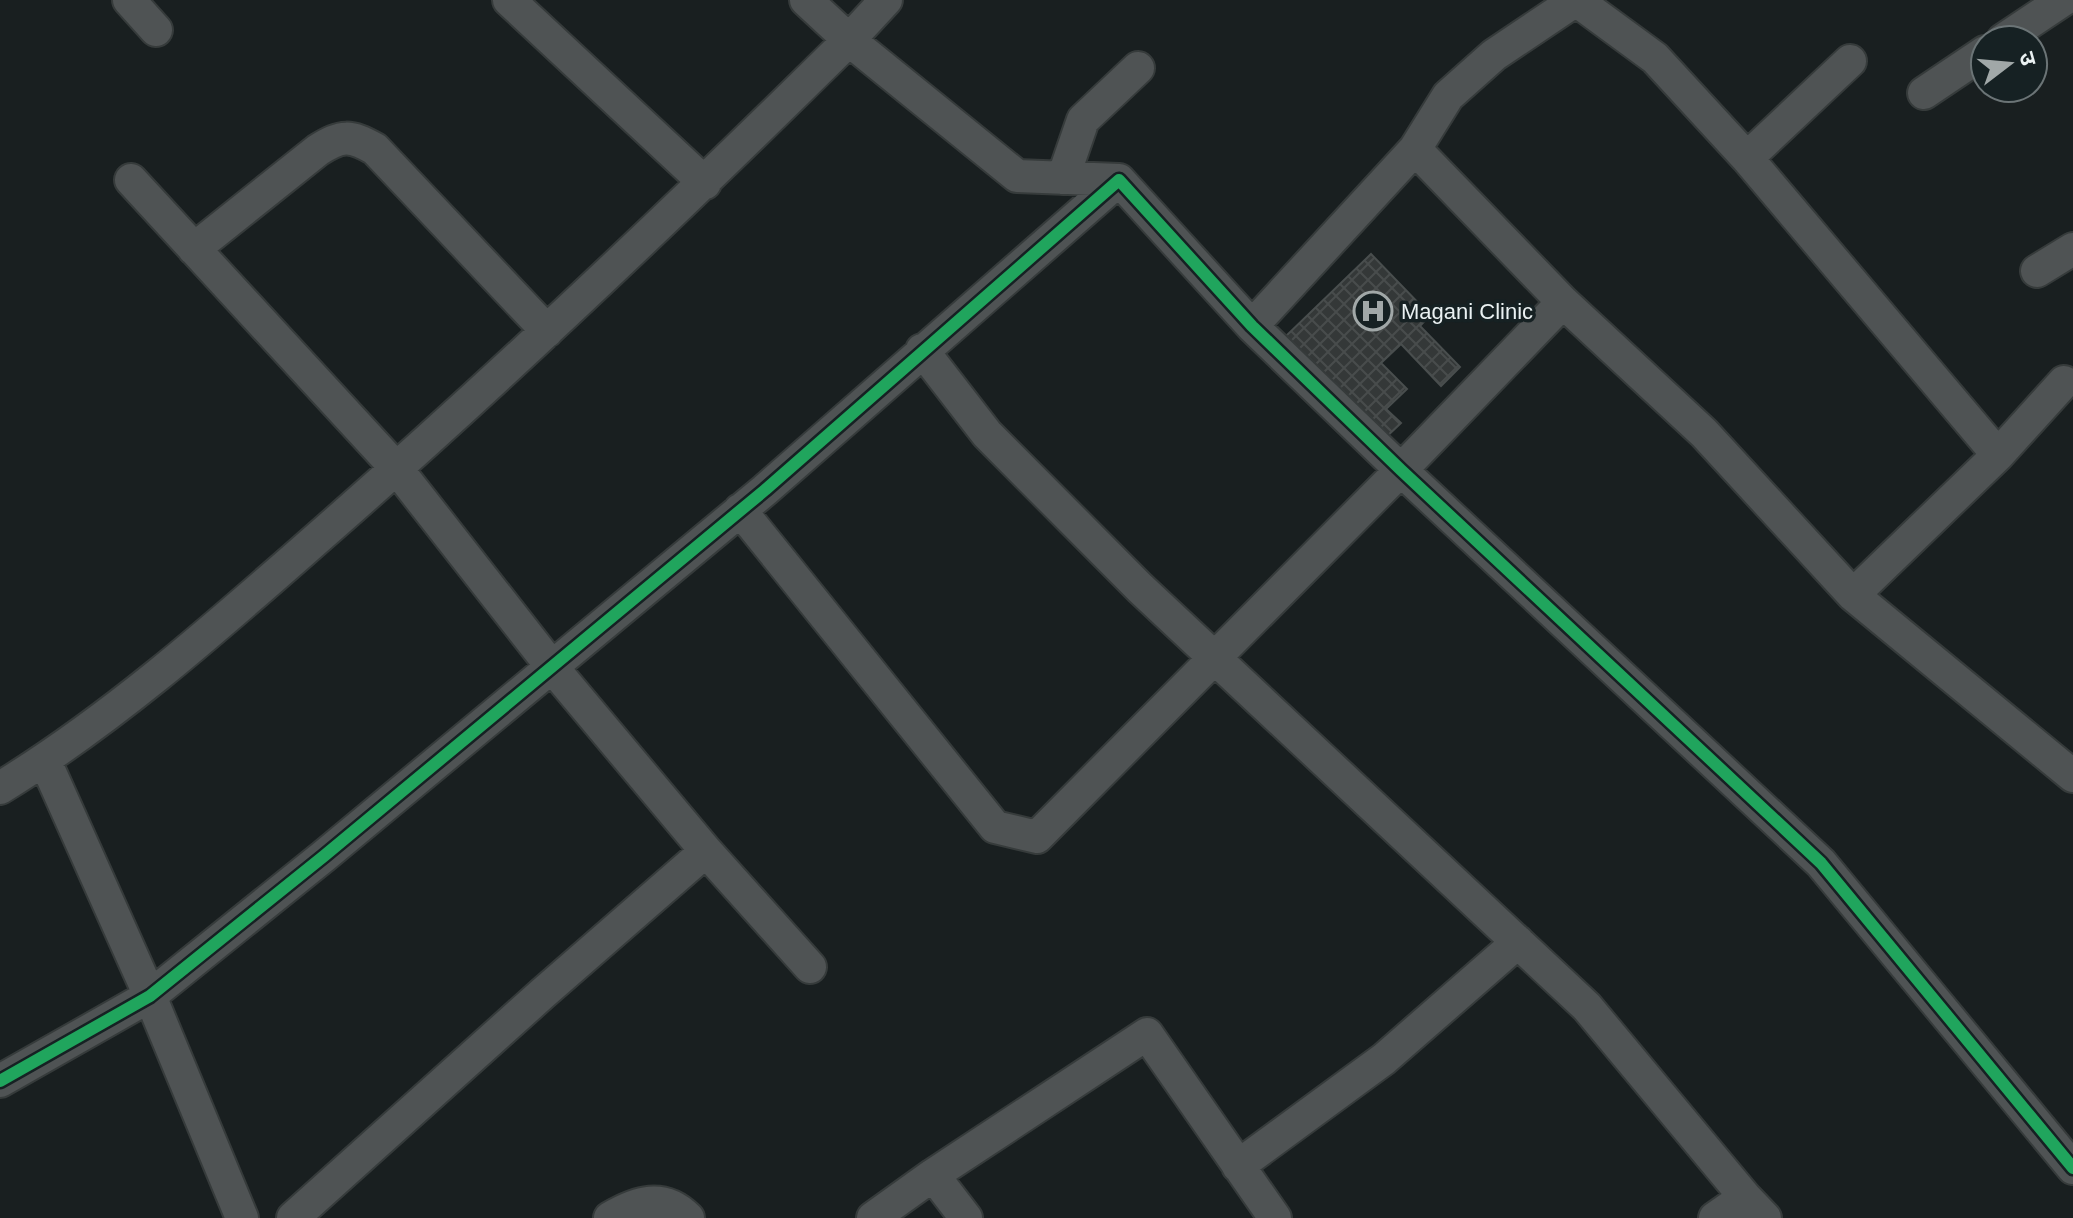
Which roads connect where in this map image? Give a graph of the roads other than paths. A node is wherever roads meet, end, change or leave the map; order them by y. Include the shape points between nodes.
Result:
1 (129, 0) edge
2 (509, 0) edge
3 (806, 0) edge
4 (886, 0) edge
5 (1576, 0) edge
6 (2063, 0) edge
7 (2027, 24) edge
8 (156, 30) dead end
9 (849, 40) junction
10 (1850, 61) dead end
11 (1969, 63) edge
12 (1138, 68) dead end
13 (1924, 93) dead end
14 (1415, 149) junction
15 (1747, 158) junction
16 (1063, 178) junction
17 (131, 180) dead end
18 (1119, 180) junction
19 (705, 183) junction
20 (194, 249) junction
21 (2073, 249) edge
22 (2037, 271) dead end
23 (1563, 302) junction
24 (1252, 326) junction
25 (547, 331) junction
26 (922, 350) junction
27 (2064, 382) dead end
28 (1998, 455) junction
29 (397, 469) junction
30 (1401, 470) junction
31 (740, 510) junction
32 (1853, 595) junction
33 (1214, 658) junction
34 (552, 667) junction
35 (45, 761) junction
36 (2070, 762) edge
37 (0, 788) edge
38 (706, 851) junction
39 (1518, 942) junction
40 (810, 967) dead end
41 (150, 996) junction
42 (0, 1081) edge
43 (1238, 1166) junction
44 (2073, 1168) edge
45 (933, 1175) junction
46 (1755, 1208) edge
47 (242, 1218) edge
48 (293, 1218) edge
49 (610, 1218) edge
50 (688, 1218) edge
51 (873, 1218) edge
52 (966, 1218) edge
53 (1275, 1218) edge
54 (1715, 1218) edge

1 - 8 street
2 - 19 street
3 - 9 street
4 - 9 street
5 - 14 street via 1494,55 1448,96
5 - 15 street via 1655,58
6 - 7 street
9 - 16 street via 1017,176
9 - 19 street
10 - 15 street
11 - 13 street
12 - 16 street via 1083,120
14 - 23 street
14 - 24 street
15 - 28 street
16 - 18 street
17 - 20 street
18 - 24 street
18 - 26 street
19 - 25 street
20 - 25 street via 318,150 332,141 357,139 375,149
20 - 29 street
21 - 22 street
23 - 30 street
23 - 32 street via 1704,433
24 - 30 street
25 - 29 street
26 - 31 street
26 - 33 street via 987,434
27 - 28 street
28 - 32 street
29 - 34 street
29 - 35 street via 184,655
30 - 33 street
30 - 44 street via 1821,863
31 - 33 street via 995,827 1037,837
31 - 34 street
32 - 36 street
33 - 39 street
34 - 38 street
34 - 41 street
35 - 37 street
35 - 41 street
38 - 40 street
38 - 48 street
39 - 43 street via 1384,1059
39 - 46 street via 1587,1007
41 - 42 street
41 - 47 street
43 - 45 street via 1147,1034
43 - 53 street
45 - 51 street
45 - 52 street
46 - 54 street
49 - 50 street via 642,1202 662,1201

